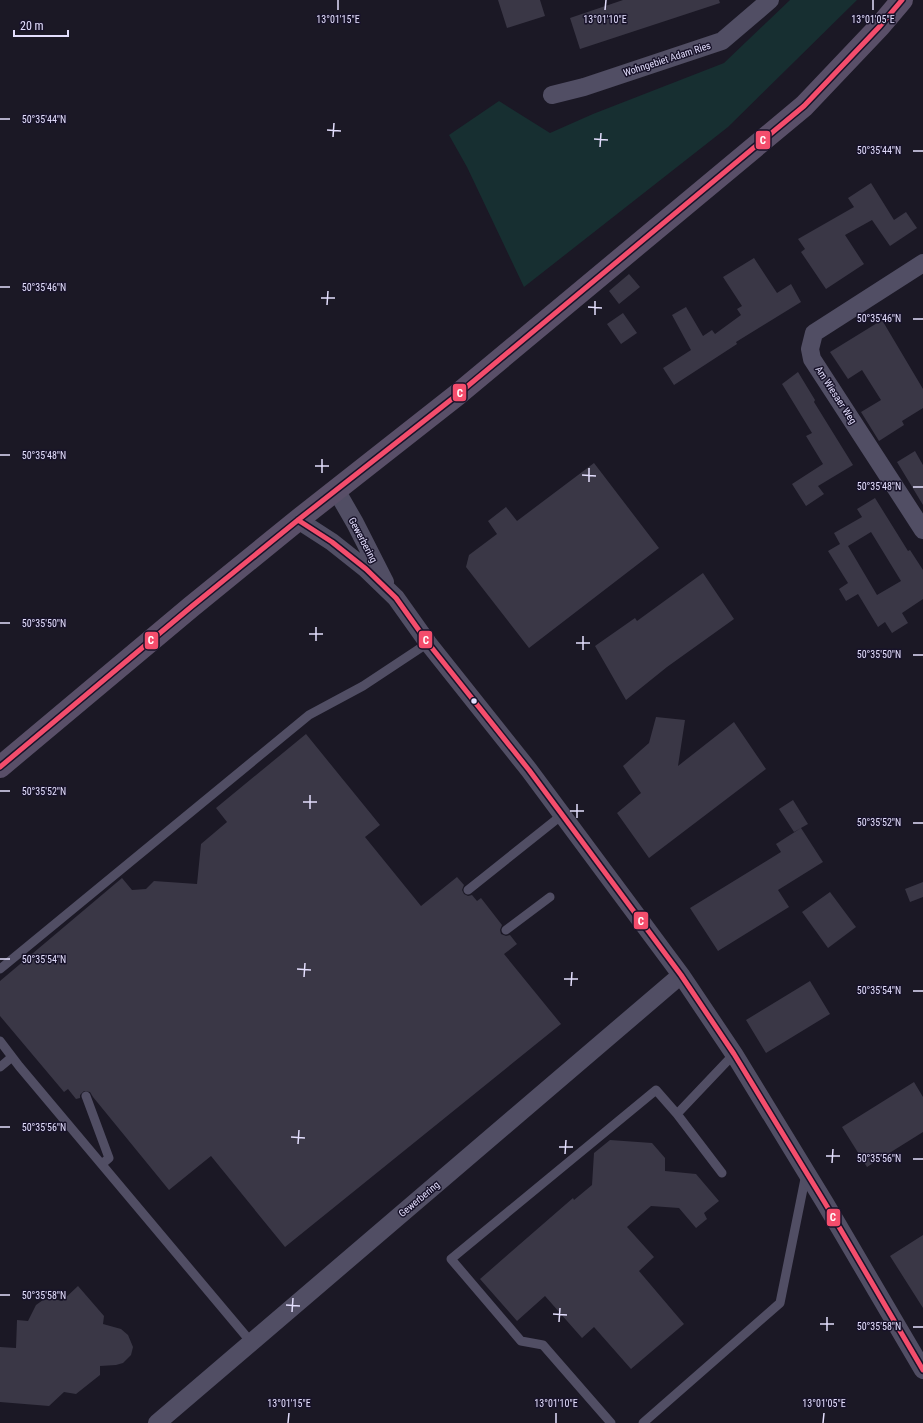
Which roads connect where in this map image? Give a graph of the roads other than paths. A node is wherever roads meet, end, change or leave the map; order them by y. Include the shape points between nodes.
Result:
1 (770, 0) edge
2 (902, 0) edge
3 (552, 95) dead end
4 (923, 263) edge
5 (336, 490) junction
6 (298, 520) junction
7 (921, 524) edge
8 (389, 590) junction
9 (428, 643) junction
10 (0, 767) edge
11 (562, 815) junction
12 (468, 890) dead end
13 (550, 897) dead end
14 (506, 930) dead end
15 (0, 969) edge
16 (681, 975) junction
17 (0, 1041) edge
18 (734, 1054) junction
19 (12, 1057) junction
20 (0, 1067) edge
21 (86, 1096) dead end
22 (678, 1114) junction
23 (102, 1164) junction
24 (722, 1173) dead end
25 (806, 1173) junction
26 (251, 1342) junction
27 (923, 1370) edge
28 (157, 1423) edge
29 (611, 1423) edge
30 (643, 1423) edge

1 - 3 street, Wohngebiet Adam Ries via 722,42
2 - 5 main road via 804,106 458,395
4 - 7 street, Am Wiesaer Weg via 814,333 810,349 812,359
5 - 6 main road
5 - 8 street, Gewerbering
6 - 8 street, Gewerbering via 332,542
6 - 10 main road
8 - 9 street, Gewerbering
9 - 11 street, Gewerbering
9 - 15 lane via 363,686 309,715
11 - 12 lane
11 - 16 street, Gewerbering
13 - 14 lane
16 - 18 street, Gewerbering
16 - 26 street, Gewerbering
17 - 19 lane
18 - 22 lane
18 - 25 street, Gewerbering
19 - 20 lane
19 - 23 lane
21 - 23 lane via 109,1158
22 - 24 lane
22 - 29 lane via 656,1090 451,1259 521,1341 542,1345
23 - 26 lane
25 - 27 street, Gewerbering
25 - 30 lane via 780,1303
26 - 28 street, Gewerbering

